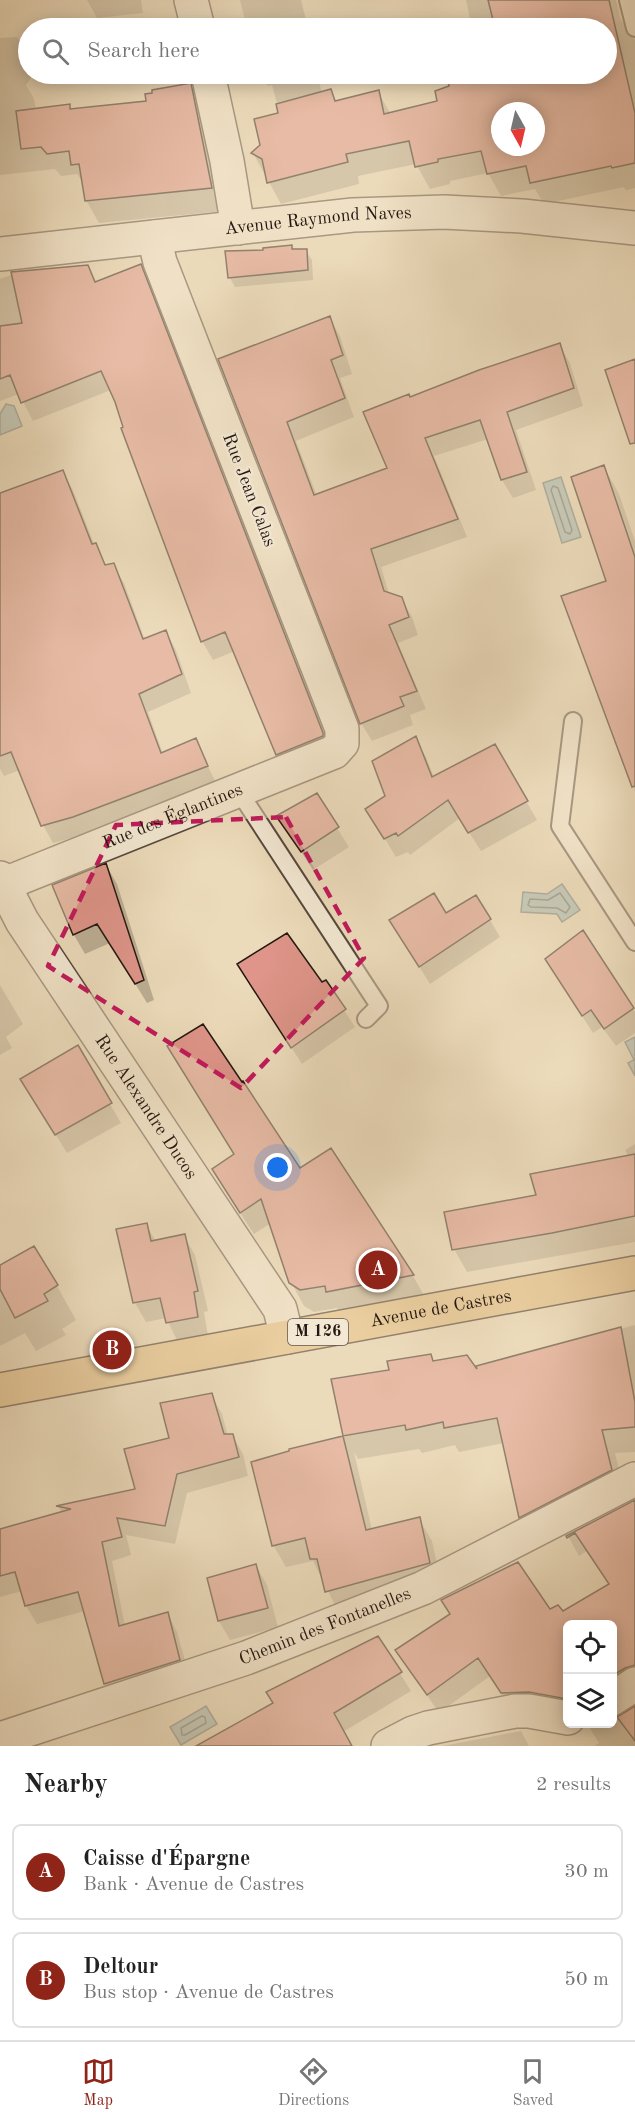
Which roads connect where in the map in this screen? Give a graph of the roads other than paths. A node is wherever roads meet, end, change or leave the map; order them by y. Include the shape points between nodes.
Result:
1 (191, 0) edge
2 (628, 0) edge
3 (196, 18) edge
4 (635, 28) edge
5 (210, 84) edge
6 (238, 228) junction
7 (635, 228) edge
8 (154, 237) junction
9 (0, 254) edge
10 (573, 721) dead end
11 (342, 743) joint
12 (238, 790) junction
13 (1, 882) edge
14 (635, 942) edge
15 (366, 1019) dead end
16 (635, 1273) edge
17 (287, 1337) junction
18 (0, 1390) edge
19 (635, 1479) edge
20 (635, 1684) edge
21 (617, 1696) edge
22 (563, 1717) edge
23 (0, 1739) edge
24 (388, 1746) edge

1 - 3 street
2 - 4 lane
5 - 6 street
6 - 7 street, Avenue Raymond Naves via 353,215 444,212
6 - 8 street, Avenue Raymond Naves
8 - 9 street, Avenue Raymond Naves
8 - 11 street, Rue Jean Calas via 160,262 342,729
10 - 14 lane via 560,826
11 - 12 street, Rue des Églantines via 334,752
12 - 13 street, Rue des Églantines
12 - 15 lane via 379,1006
13 - 17 street, Rue Alexandre Ducos via 22,921 280,1309
16 - 17 main road, Avenue de Castres / M 126
17 - 18 main road, Avenue de Castres / M 126
19 - 23 street, Chemin des Fontanelles via 423,1588 246,1658
20 - 21 street
22 - 24 street via 515,1711 412,1732

